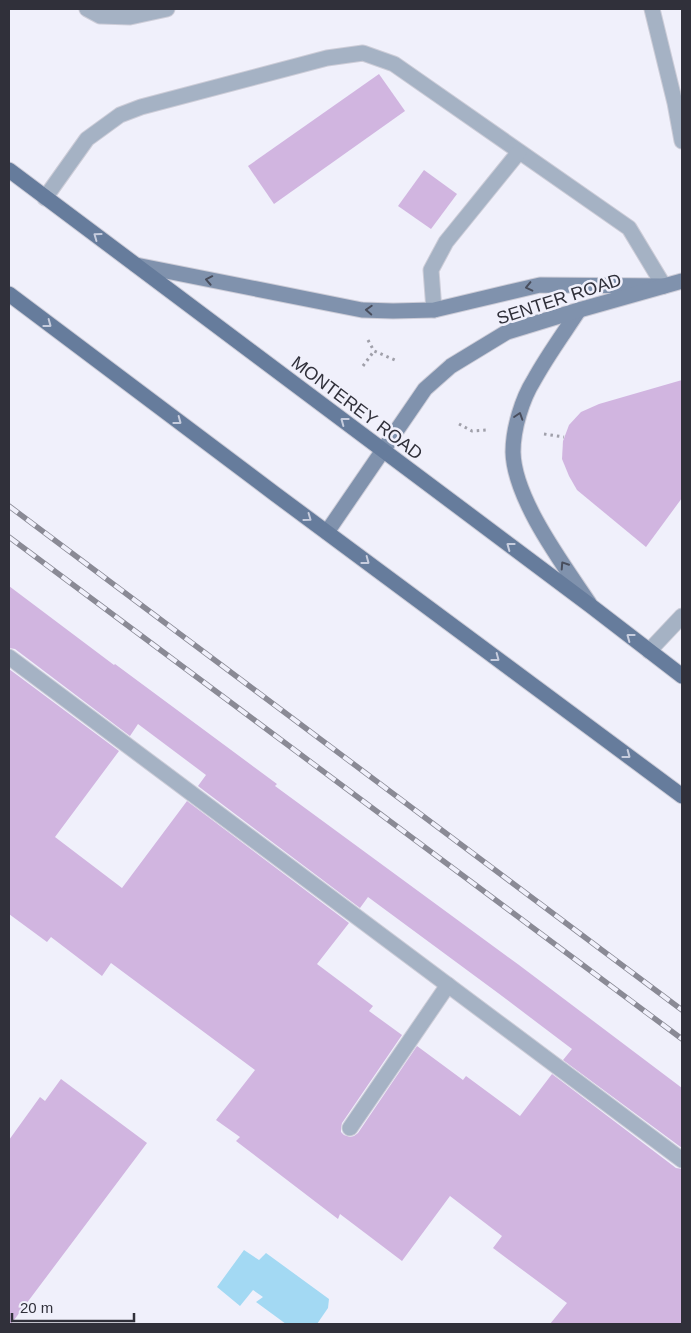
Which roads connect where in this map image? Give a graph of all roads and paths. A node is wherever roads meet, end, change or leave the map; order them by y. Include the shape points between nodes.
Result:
1 (87, 9) edge
2 (167, 9) edge
3 (652, 9) edge
4 (682, 140) edge
5 (519, 152) junction
6 (9, 170) edge
7 (45, 198) junction
8 (136, 265) junction
9 (682, 282) edge
10 (664, 286) junction
11 (9, 294) edge
12 (434, 310) junction
13 (579, 310) junction
14 (366, 338) dead end
15 (374, 351) junction
16 (395, 360) dead end
17 (363, 366) dead end
18 (459, 424) dead end
19 (488, 430) dead end
20 (538, 434) dead end
21 (564, 437) dead end
22 (383, 451) junction
23 (327, 532) junction
24 (591, 606) junction
25 (682, 616) edge
26 (649, 651) junction
27 (9, 657) edge
28 (682, 676) edge
29 (682, 796) edge
30 (448, 985) junction
31 (350, 1128) dead end
32 (682, 1160) edge

1 - 2 lane via 100,16 130,17
3 - 4 lane
5 - 7 lane via 394,64 363,54 327,58 120,115 87,139
5 - 10 lane via 629,228
5 - 12 lane via 446,242 431,270
6 - 7 main road, MONTEREY ROAD
8 -> 7 main road, MONTEREY ROAD
12 -> 8 main road via 362,310
22 -> 8 main road, MONTEREY ROAD
9 - 10 main road, SENTER ROAD
10 -> 12 main road via 540,285
10 - 13 main road, SENTER ROAD
11 -> 23 main road
13 - 22 main road, SENTER ROAD via 507,332 451,366 425,389
24 -> 13 main road via 539,525 521,489 513,452 517,420 533,381
14 - 15 path
15 - 16 path
15 - 17 path
18 - 19 path via 472,432
20 - 21 path
22 - 23 main road, SENTER ROAD
24 -> 22 main road, MONTEREY ROAD
23 -> 29 main road
26 -> 24 main road, MONTEREY ROAD
25 - 26 lane
26 - 28 main road, MONTEREY ROAD
27 - 30 lane
30 - 31 lane
30 - 32 lane

